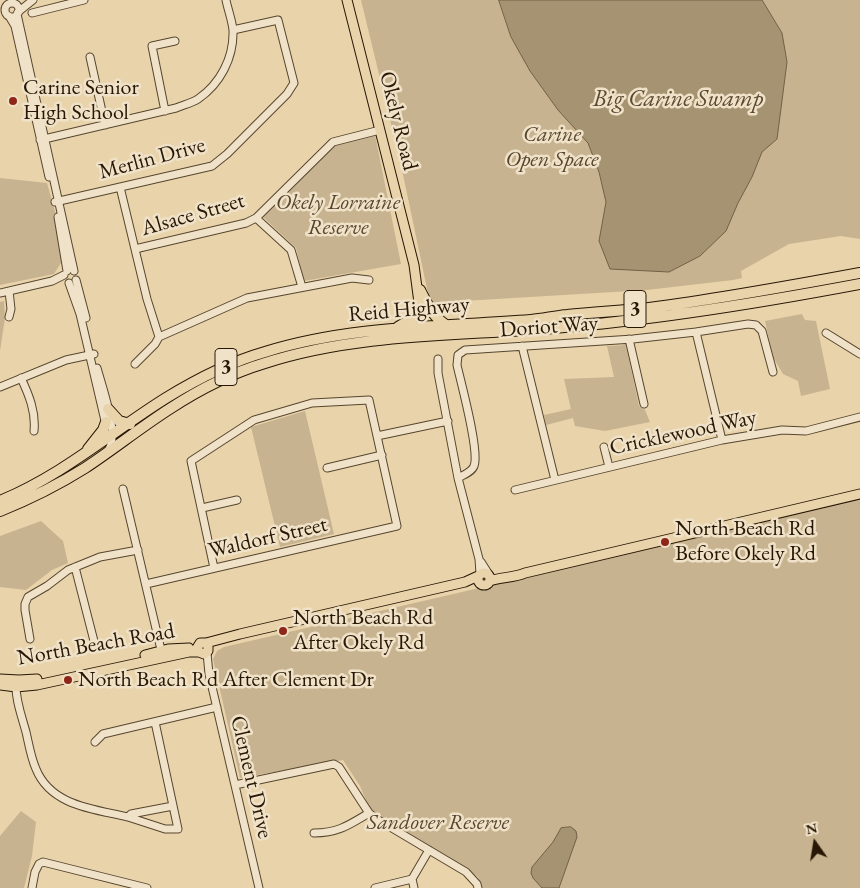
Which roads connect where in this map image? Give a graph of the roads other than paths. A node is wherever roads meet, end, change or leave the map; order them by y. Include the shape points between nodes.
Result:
1 (27, 0) edge
2 (33, 0) edge
3 (84, 0) edge
4 (226, 0) edge
5 (348, 0) edge
6 (67, 2) edge
7 (17, 10) junction
8 (4, 12) edge
9 (32, 13) dead end
10 (233, 30) junction
11 (175, 41) dead end
12 (90, 57) dead end
13 (165, 111) junction
14 (105, 124) junction
15 (380, 130) junction
16 (43, 139) junction
17 (120, 187) junction
18 (57, 202) junction
19 (256, 218) junction
20 (135, 249) junction
21 (860, 273) edge
22 (68, 276) junction
23 (369, 280) dead end
24 (860, 284) edge
25 (419, 286) junction
26 (302, 287) junction
27 (9, 291) junction
28 (0, 293) edge
29 (419, 308) junction
30 (9, 317) dead end
31 (446, 325) junction
32 (393, 329) junction
33 (426, 332) junction
34 (696, 332) junction
35 (826, 333) dead end
36 (159, 337) junction
37 (629, 339) junction
38 (522, 346) junction
39 (860, 354) edge
40 (92, 355) junction
41 (438, 359) dead end
42 (135, 364) dead end
43 (773, 372) dead end
44 (21, 378) junction
45 (0, 387) edge
46 (644, 404) dead end
47 (108, 409) junction
48 (860, 417) edge
49 (448, 421) junction
50 (134, 426) junction
51 (34, 431) dead end
52 (111, 431) junction
53 (377, 436) junction
54 (722, 440) junction
55 (604, 448) dead end
56 (107, 452) junction
57 (382, 455) junction
58 (81, 457) junction
59 (609, 467) junction
60 (327, 468) dead end
61 (458, 478) junction
62 (555, 480) junction
63 (123, 488) dead end
64 (860, 489) edge
65 (515, 490) dead end
66 (860, 494) edge
67 (237, 500) dead end
68 (0, 501) edge
69 (202, 508) junction
70 (0, 511) edge
71 (138, 550) junction
72 (75, 567) junction
73 (214, 568) junction
74 (484, 577) junction
75 (146, 584) junction
76 (30, 639) dead end
77 (94, 645) dead end
78 (203, 649) junction
79 (162, 654) junction
80 (0, 679) edge
81 (16, 684) junction
82 (0, 685) edge
83 (218, 707) junction
84 (155, 722) junction
85 (95, 742) dead end
86 (235, 785) junction
87 (173, 806) junction
88 (369, 813) junction
89 (128, 817) junction
90 (314, 832) dead end
91 (428, 850) junction
92 (412, 879) junction
93 (32, 888) edge
94 (147, 888) edge
95 (259, 888) edge
96 (375, 888) edge
97 (414, 888) edge
98 (478, 888) edge

1 - 7 street
2 - 7 street
3 - 6 street
4 - 10 street
5 - 15 main road, Okely Road
6 - 9 street
7 - 8 street via 13,17
7 - 8 street via 11,3
7 - 16 street
8 - 16 street via 15,26
10 - 13 street via 232,50 215,86 197,100
10 - 17 street, Merlin Drive via 278,20 294,83 287,94 212,166
11 - 13 street via 152,46
12 - 14 street
13 - 14 street
14 - 16 street
15 - 19 street, Alsace Street via 333,142
15 - 25 main road, Okely Road
16 - 18 street
17 - 18 street, Merlin Drive
17 - 20 street
18 - 22 street
19 - 20 street, Alsace Street
19 - 26 street via 291,250
20 - 36 street
21 - 31 highway, Reid Highway / 3 via 649,308
22 - 27 street
22 - 40 street
22 - 40 street via 73,283 76,280
23 - 26 street via 352,278
24 - 33 highway, Reid Highway / 3 via 734,306 561,328
25 - 29 main road, Okely Road
25 - 31 highway via 434,316
25 - 33 main road, Okely Road
26 - 36 street via 247,298
27 - 28 street
27 - 30 street
29 - 32 highway via 413,318
29 - 33 main road, Okely Road
31 - 33 highway, Reid Highway / 3
32 - 33 highway, Reid Highway / 3
32 - 50 highway, Reid Highway / 3 via 329,336 262,352 203,377 165,399
33 - 50 highway, Reid Highway / 3 via 296,353 221,380
34 - 37 street, Doriot Way
34 - 43 street, Doriot Way via 756,325 762,331
34 - 54 street
35 - 39 street
36 - 42 street
37 - 38 street, Doriot Way
37 - 46 street
38 - 61 street, Doriot Way via 465,350 458,355 456,365 475,450 474,466
38 - 62 street
40 - 44 street via 66,360
40 - 47 street
40 - 52 street
41 - 49 street
44 - 45 street
44 - 51 street via 35,420
47 - 50 highway via 119,421
47 - 52 street
48 - 54 street, Cricklewood Way via 806,431 782,430
49 - 53 street
49 - 61 street
50 - 52 highway, Reid Highway / 3
50 - 56 highway, Reid Highway / 3
52 - 56 street via 111,446
52 - 58 highway, Reid Highway / 3
52 - 58 highway via 103,430
53 - 57 street
53 - 69 street via 369,400 312,403 254,420 191,461
54 - 59 street, Cricklewood Way
55 - 59 street
56 - 70 highway, Reid Highway / 3 via 59,483
57 - 60 street
57 - 73 street, Waldorf Street via 397,526
58 - 68 highway, Reid Highway / 3 via 45,480
59 - 62 street, Cricklewood Way
61 - 74 street
62 - 65 street, Cricklewood Way
63 - 71 street
64 - 74 main road, North Beach Road
66 - 74 main road, North Beach Road via 512,578
67 - 69 street
69 - 73 street
71 - 72 street via 100,557
71 - 75 street
72 - 76 street via 28,597 25,604
72 - 77 street
73 - 75 street, Waldorf Street
74 - 78 main road, North Beach Road via 240,634
75 - 79 street
78 - 79 main road, North Beach Road
78 - 83 street, Clement Drive
79 - 81 main road, North Beach Road via 48,683
80 - 81 main road, North Beach Road
81 - 82 main road, North Beach Road
81 - 89 street via 32,757 43,782 70,802
83 - 84 street
83 - 86 street, Clement Drive
84 - 85 street via 103,734
84 - 87 street
86 - 88 street via 334,764 339,766
86 - 95 street, Clement Drive
87 - 89 street
87 - 89 street via 178,829 165,829
88 - 90 street via 339,830
88 - 91 street
91 - 92 street
91 - 98 street via 466,872
92 - 96 street
92 - 97 street
93 - 94 street via 35,872 43,862

